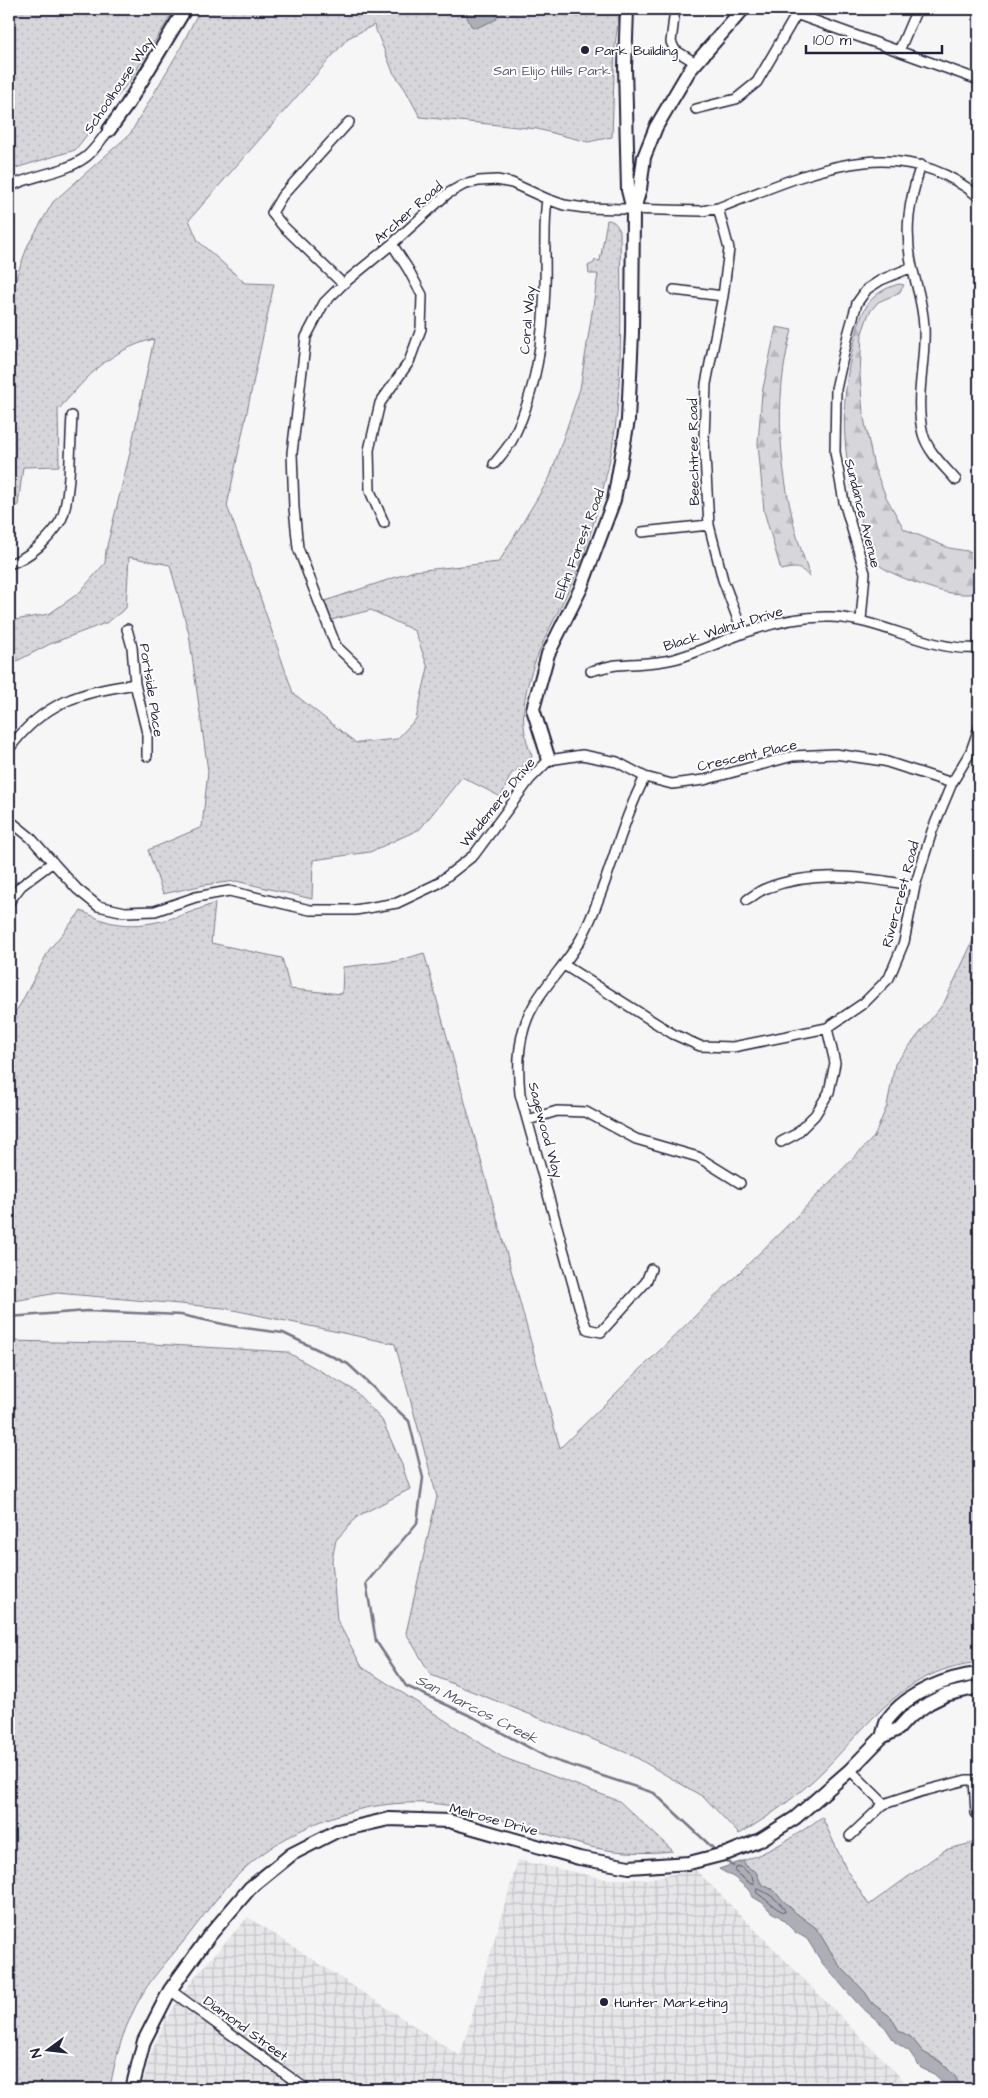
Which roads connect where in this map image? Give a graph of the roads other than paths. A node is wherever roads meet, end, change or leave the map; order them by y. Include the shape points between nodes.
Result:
1 (185, 9) edge
2 (627, 9) edge
3 (675, 9) edge
4 (743, 9) edge
5 (782, 9) edge
6 (917, 9) edge
7 (798, 12) edge
8 (899, 52) junction
9 (696, 63) junction
10 (979, 80) edge
11 (696, 109) dead end
12 (349, 122) dead end
13 (109, 130) joint
14 (921, 166) junction
15 (9, 187) edge
16 (979, 196) edge
17 (547, 199) junction
18 (718, 208) junction
19 (633, 210) junction
20 (392, 244) junction
21 (912, 267) junction
22 (343, 284) junction
23 (674, 290) dead end
24 (723, 296) junction
25 (72, 416) dead end
26 (494, 464) dead end
27 (956, 480) dead end
28 (384, 524) dead end
29 (709, 526) junction
30 (642, 532) dead end
31 (9, 564) edge
32 (861, 620) junction
33 (127, 629) dead end
34 (743, 633) junction
35 (979, 648) edge
36 (357, 666) dead end
37 (591, 671) dead end
38 (135, 684) junction
39 (979, 728) edge
40 (9, 749) edge
41 (147, 756) dead end
42 (549, 760) junction
43 (645, 777) junction
44 (952, 783) junction
45 (9, 820) edge
46 (53, 862) junction
47 (915, 886) junction
48 (747, 900) dead end
49 (9, 902) edge
50 (564, 965) junction
51 (827, 1028) junction
52 (528, 1120) junction
53 (781, 1142) dead end
54 (740, 1183) dead end
55 (651, 1269) dead end
56 (979, 1674) edge
57 (979, 1688) edge
58 (882, 1737) junction
59 (850, 1770) junction
60 (977, 1780) edge
61 (884, 1804) junction
62 (976, 1813) dead end
63 (850, 1836) dead end
64 (170, 1990) junction
65 (132, 2089) edge
66 (306, 2089) edge

1 - 13 main road, Schoolhouse Way
2 - 19 main road via 628,190
3 - 9 street via 671,42 675,50
4 - 9 main road
5 - 7 street
6 - 8 street
7 - 8 street
7 - 11 street via 757,82 736,99
8 - 10 street
9 - 19 main road via 656,126 644,156 640,189
12 - 22 street via 282,196 272,213
13 - 15 street, Schoolhouse Way via 88,156 73,165
14 - 16 street, Archer Road via 961,182
14 - 18 street, Archer Road via 874,161 839,164
14 - 21 street via 911,195 907,230
17 - 19 street, Archer Road via 585,208
17 - 20 street, Archer Road via 512,183 479,181 447,194
17 - 26 street, Coral Way via 542,341 531,391 514,437
18 - 19 street, Archer Road via 702,211
18 - 24 street, Beechtree Road via 729,249
19 - 42 main road, Elfin Forest Road via 628,420 614,500 581,588 548,654 533,709
20 - 22 street, Archer Road
20 - 28 street via 422,295 421,329 409,362 380,403 369,450 370,491
21 - 27 street via 921,294 924,328 918,413 923,436 932,452
21 - 32 street, Sundance Avenue via 880,280 867,289 857,303 836,389 834,452 844,502 865,573
22 - 36 street, Archer Road via 324,303 306,337 292,453 298,548 336,646
23 - 24 street
24 - 29 street, Beechtree Road via 706,384 704,439
25 - 31 street via 67,493 61,519 43,543
29 - 30 street
29 - 34 street, Beechtree Road via 722,580
32 - 34 street, Black Walnut Drive via 808,618
32 - 35 street, Black Walnut Drive via 944,647
33 - 38 street, Portside Place
34 - 37 street, Black Walnut Drive via 674,659 615,665
38 - 40 street via 94,691 62,702 36,719
38 - 41 street, Portside Place via 147,733
39 - 44 street, Rivercrest Road via 971,751
42 - 43 street, Crescent Place via 582,755 617,762
42 - 46 street, Windemere Drive via 530,779 474,855 437,884 397,904 355,910 310,910 229,891 196,896 155,911 125,912 98,906 77,889
43 - 44 street, Crescent Place via 672,784 704,780 792,756 835,754 884,761
43 - 50 street, Sagewood Way via 630,806 584,935
44 - 47 street, Rivercrest Road via 932,831
45 - 46 street, Windemere Drive
46 - 49 street via 21,886
47 - 48 street via 870,878 827,877 765,888
47 - 51 street, Rivercrest Road via 904,942 889,978 864,1004
50 - 51 street, Rivercrest Road via 673,1034 700,1046 733,1047
50 - 52 street, Sagewood Way via 533,1006 521,1036 517,1066 520,1094
51 - 53 street via 835,1063 829,1092 815,1115 796,1134
52 - 54 street via 557,1111 586,1112 636,1139 698,1157
52 - 55 street, Sagewood Way via 587,1329 601,1332 646,1282
56 - 58 main road, Melrose Drive via 940,1682 922,1691 887,1720
57 - 58 main road, Melrose Drive via 945,1695 929,1703 898,1729
58 - 59 main road, Melrose Drive
59 - 61 street
59 - 64 main road, Melrose Drive via 795,1818 760,1840 689,1863 629,1867 578,1858 449,1821 389,1819 337,1832 292,1854 250,1888 209,1936
60 - 61 street via 920,1792
60 - 62 street
61 - 63 street
64 - 65 main road, Melrose Drive via 144,2041
64 - 66 street, Diamond Street

